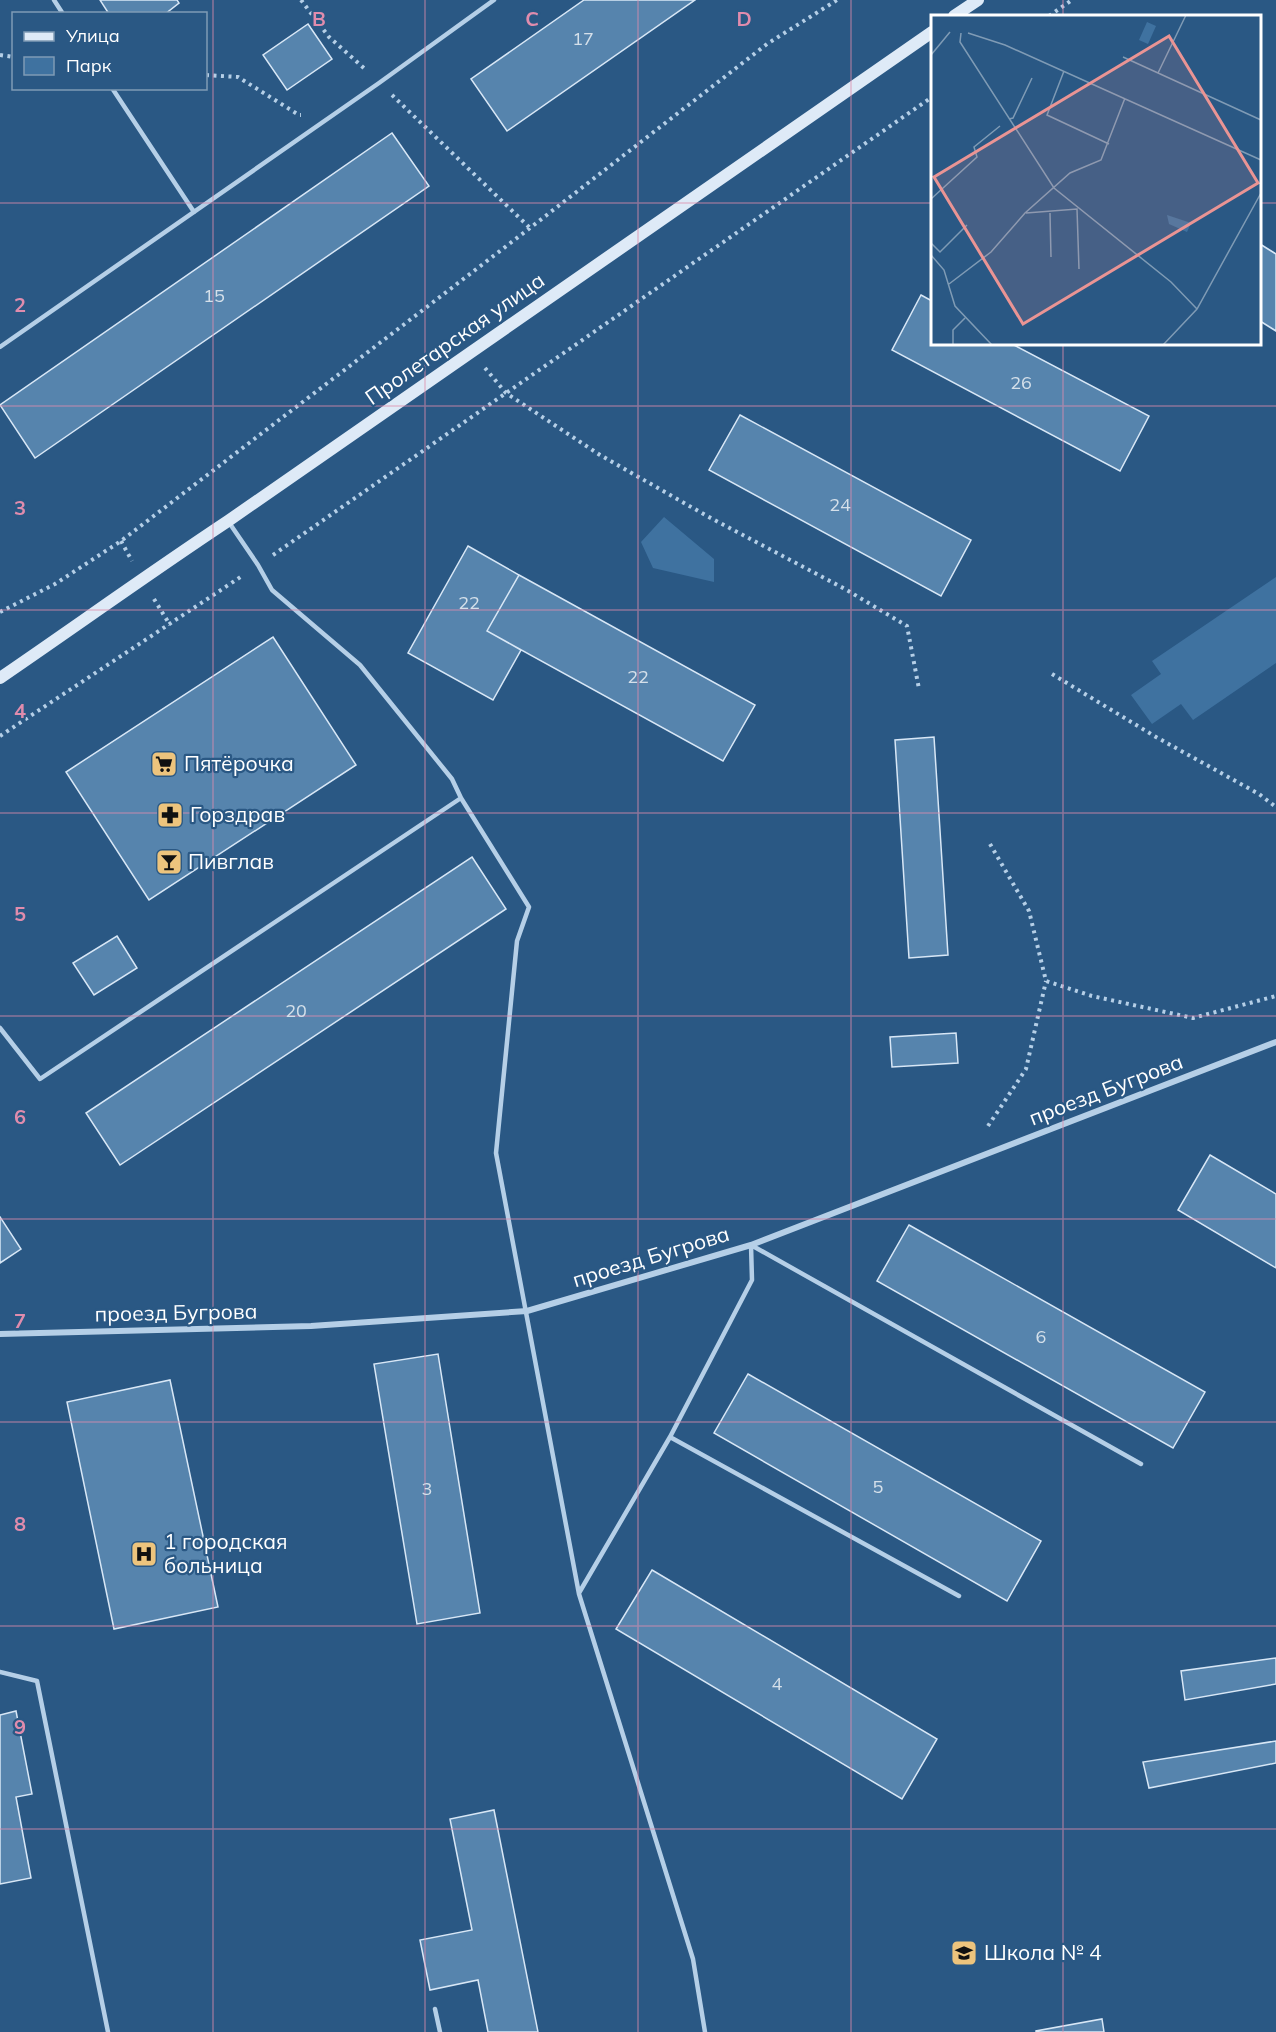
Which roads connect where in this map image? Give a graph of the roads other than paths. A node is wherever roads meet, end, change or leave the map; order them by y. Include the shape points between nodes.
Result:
1 (494, 0) edge
2 (978, 0) edge
3 (956, 15) edge
4 (931, 33) edge
5 (113, 90) edge
6 (194, 212) junction
7 (0, 347) edge
8 (228, 521) junction
9 (0, 678) edge
10 (461, 798) junction
11 (0, 1028) edge
12 (1276, 1042) edge
13 (751, 1245) junction
14 (527, 1311) junction
15 (0, 1334) edge
16 (670, 1437) junction
17 (1141, 1464) dead end
18 (579, 1594) junction
19 (959, 1596) dead end
20 (0, 1672) edge
21 (435, 2009) dead end
22 (108, 2032) edge
23 (440, 2032) edge
24 (705, 2032) edge

1 - 6 lane
2 - 3 main road
4 - 8 main road, Пролетарская улица
5 - 6 lane
6 - 7 lane
8 - 9 main road, Пролетарская улица
8 - 10 lane via 272,590 360,665 452,779
10 - 11 lane via 40,1079
10 - 14 lane via 529,907 517,941 496,1153
12 - 13 street, проезд Бугрова
13 - 14 street, проезд Бугрова
13 - 16 lane via 752,1280
13 - 17 lane
14 - 15 street, проезд Бугрова via 310,1326
14 - 18 lane
16 - 18 lane
16 - 19 lane
18 - 24 lane via 693,1959
20 - 22 lane via 37,1681
21 - 23 lane

